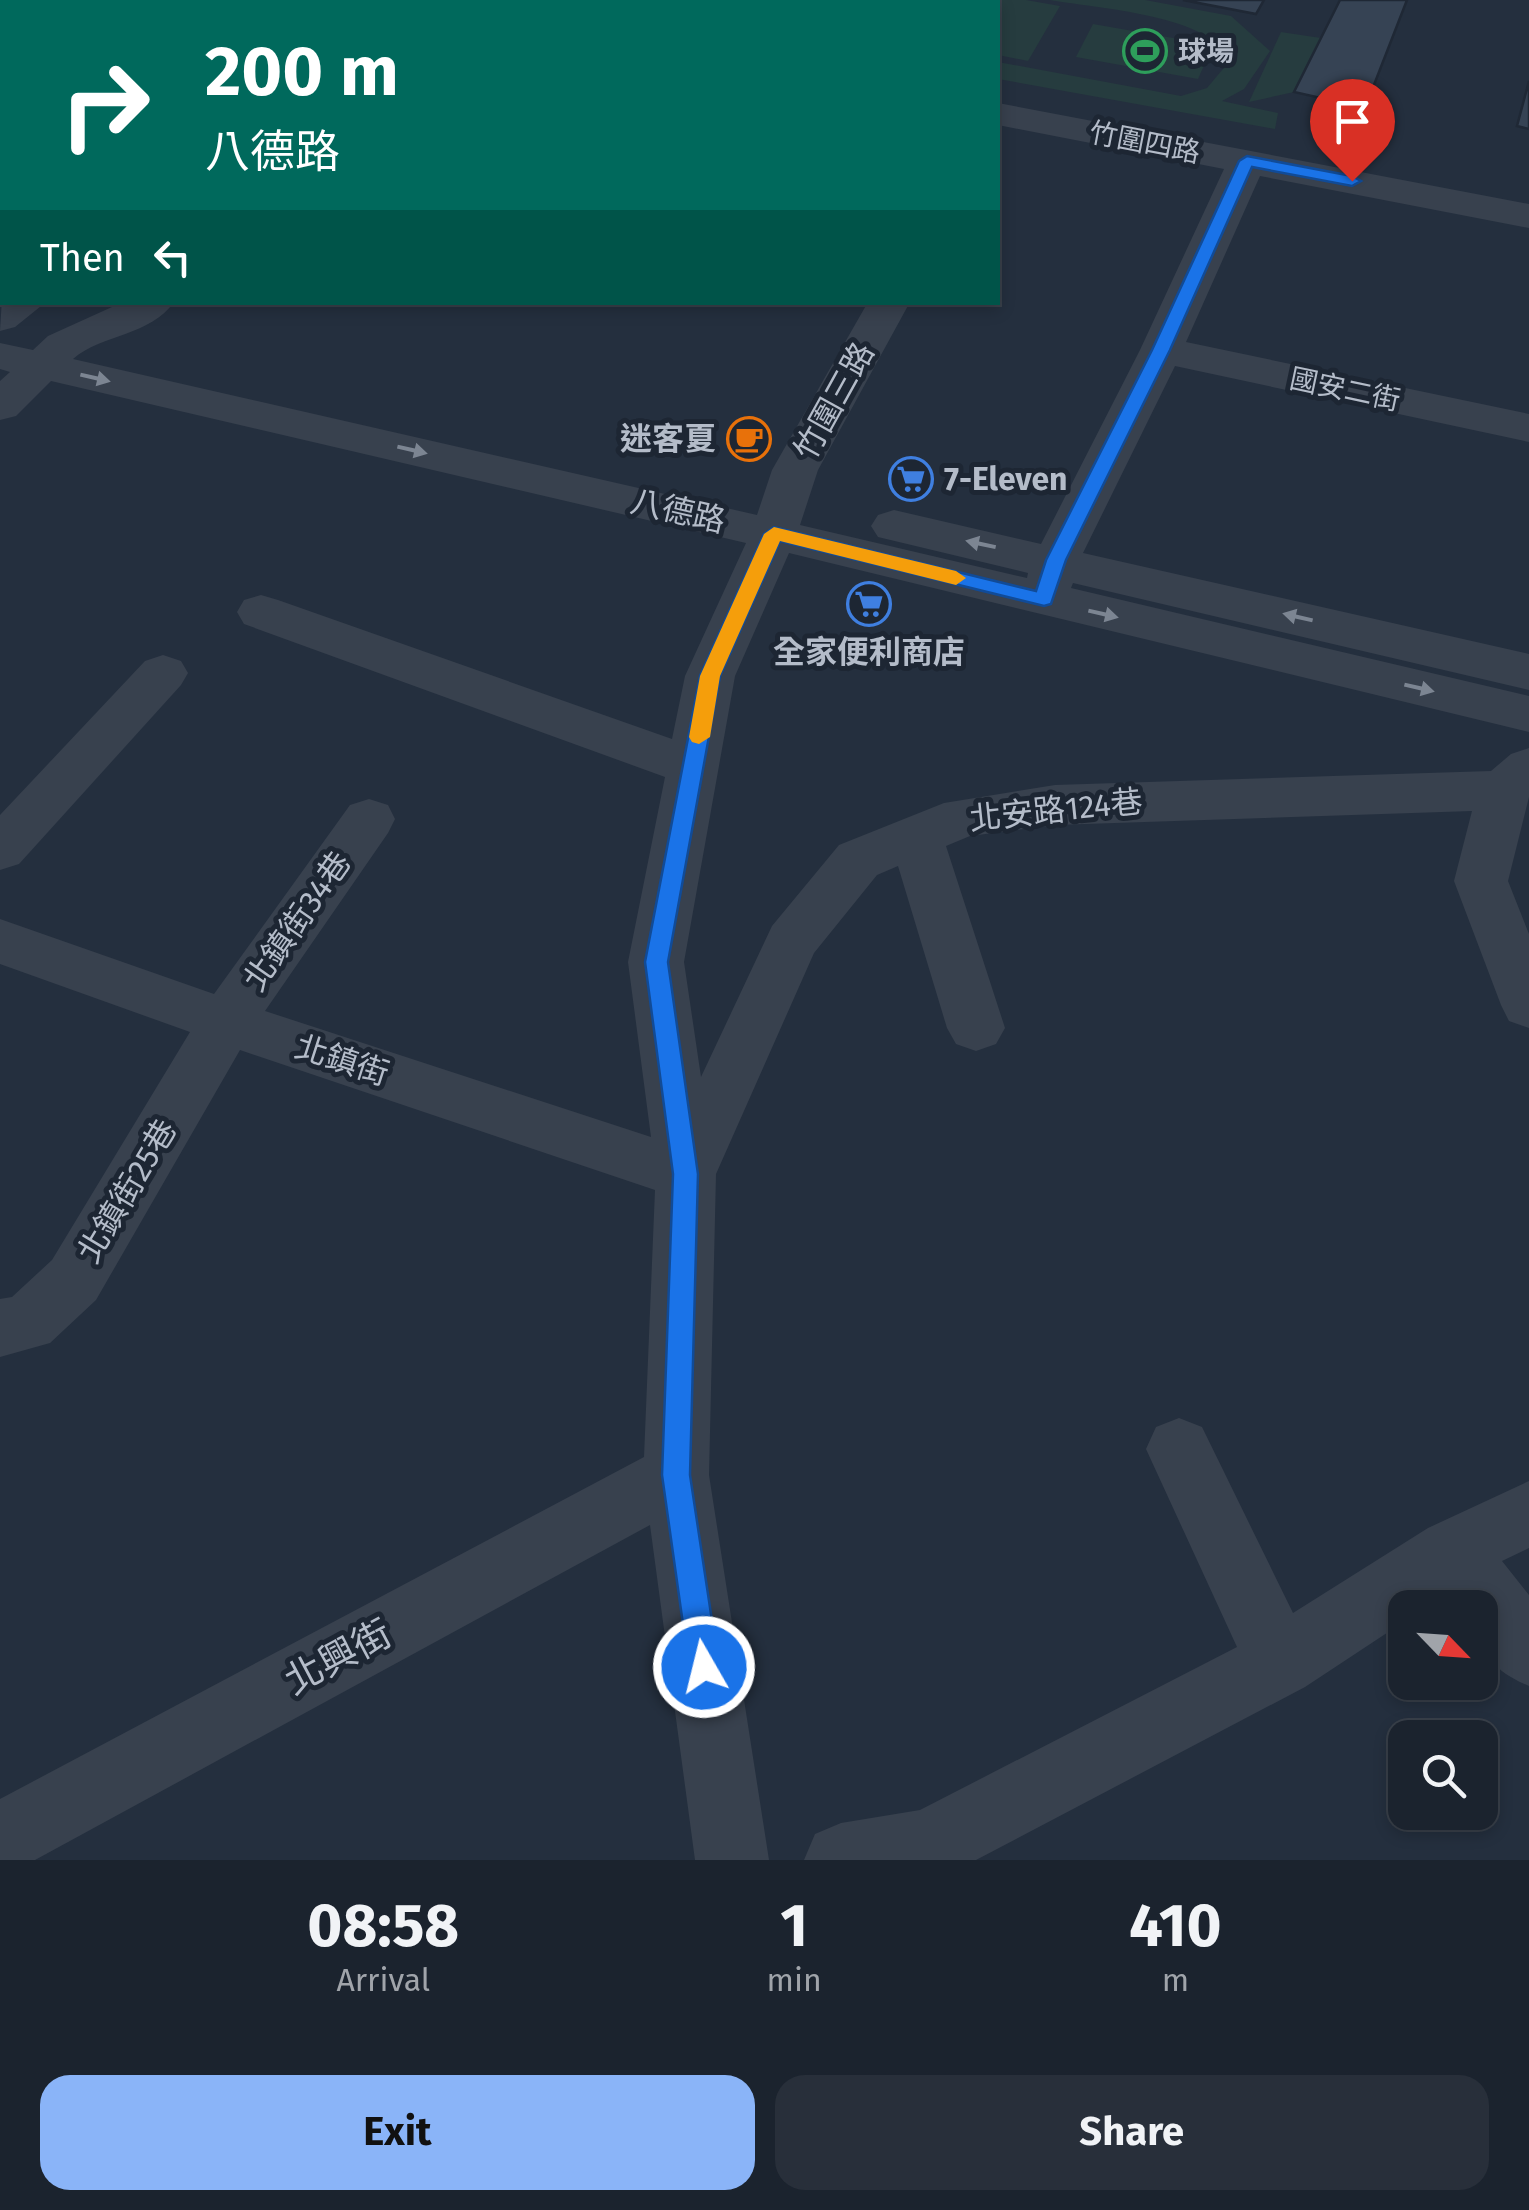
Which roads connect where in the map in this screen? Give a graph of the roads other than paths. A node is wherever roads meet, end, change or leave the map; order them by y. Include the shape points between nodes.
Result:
1 (1000, 114) edge
2 (1247, 161) junction
3 (1529, 216) edge
4 (147, 305) edge
5 (887, 305) edge
6 (0, 318) edge
7 (84, 338) junction
8 (1161, 350) junction
9 (21, 361) edge
10 (0, 406) edge
11 (1529, 428) edge
12 (779, 518) junction
13 (1050, 580) junction
14 (260, 612) dead end
15 (1529, 672) edge
16 (162, 673) dead end
17 (1529, 714) edge
18 (694, 767) junction
19 (1516, 778) edge
20 (368, 819) dead end
21 (916, 836) junction
22 (0, 850) edge
23 (0, 941) edge
24 (1529, 1005) edge
25 (226, 1022) junction
26 (976, 1028) dead end
27 (686, 1174) junction
28 (0, 1328) edge
29 (1178, 1450) dead end
30 (676, 1475) junction
31 (1529, 1512) edge
32 (1452, 1551) junction
33 (1529, 1652) edge
34 (1280, 1662) junction
35 (0, 1840) edge
36 (732, 1860) edge
37 (841, 1860) edge

1 - 2 street, 竹圍四路
2 - 3 street, 竹圍四路
2 - 8 street
4 - 7 street
5 - 12 street, 竹圍三路 via 796,470
6 - 7 street, 八德路
7 - 9 street
7 - 12 street, 八德路
8 - 11 street, 國安二街
8 - 13 street
9 - 10 street
9 -> 12 street, 八德路
12 - 13 street, 八德路
12 - 18 street, 竹圍三路 via 710,676
15 -> 13 street, 八德路
13 -> 17 street, 八德路
14 - 18 street
16 - 22 street
18 - 27 street, 竹圍三路 via 656,962
19 - 21 street, 北安路124巷 via 1055,805 963,818
19 - 24 street via 1481,881
20 - 25 street, 北鎮街34巷
21 - 26 street
21 - 27 street, 北安路124巷 via 858,860 792,941
23 - 25 street, 北鎮街
25 - 27 street, 北鎮街
25 - 28 street, 北鎮街25巷 via 74,1280 28,1323
27 - 30 street
29 - 34 street
30 - 35 street, 北興街
30 - 36 street
31 - 32 street
32 - 33 street
32 - 34 street
34 - 37 street via 926,1846

